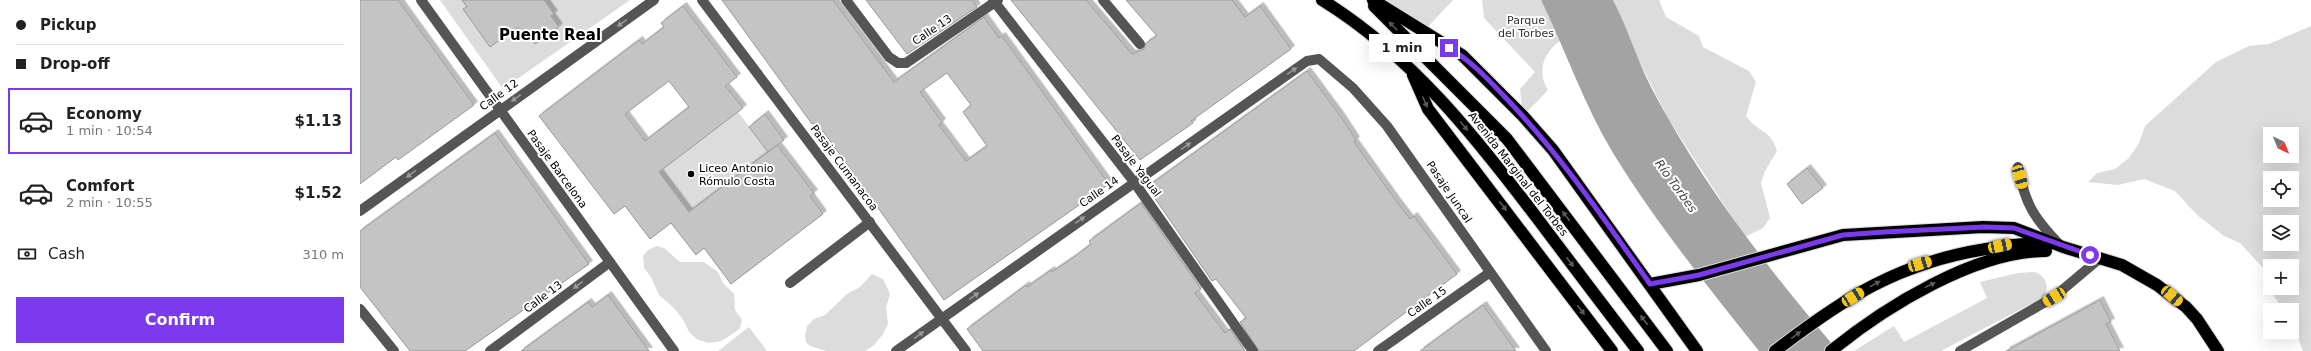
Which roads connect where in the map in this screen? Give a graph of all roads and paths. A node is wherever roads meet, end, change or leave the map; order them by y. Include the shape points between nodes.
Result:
1 (421, 0) edge
2 (654, 0) edge
3 (702, 0) edge
4 (846, 0) edge
5 (1103, 0) edge
6 (1322, 0) edge
7 (1367, 0) edge
8 (1373, 0) edge
9 (995, 1) edge
10 (1140, 44) dead end
11 (1318, 59) joint
12 (1410, 66) junction
13 (500, 109) junction
14 (2018, 167) dead end
15 (1134, 182) junction
16 (360, 211) edge
17 (870, 222) junction
18 (2063, 247) junction
19 (2099, 259) junction
20 (610, 262) junction
21 (1489, 273) junction
22 (790, 282) dead end
23 (1650, 284) junction
24 (360, 309) edge
25 (942, 318) junction
26 (394, 351) edge
27 (490, 351) edge
28 (674, 351) edge
29 (896, 351) edge
30 (966, 351) edge
31 (1253, 351) edge
32 (1378, 351) edge
33 (1546, 351) edge
34 (1612, 351) edge
35 (1638, 351) edge
36 (1667, 351) edge
37 (1697, 351) edge
38 (1775, 351) edge
39 (1831, 351) edge
40 (1960, 351) edge
41 (2218, 351) edge

1 - 13 street, Pasaje Barcelona
2 -> 13 street, Calle 12
3 - 17 street, Pasaje Cumanacoa
4 - 9 street, Calle 13 via 889,57 898,63 906,62
5 - 10 street
6 - 12 highway, Avenida Marginal del Torbes
36 -> 7 highway, Avenida Marginal del Torbes via 1507,139
8 - 23 highway via 1462,55 1486,77 1552,150
9 - 15 street, Pasaje Yagual
15 -> 11 street, Calle 14 via 1307,61
11 - 21 street, Pasaje Juncal via 1353,88 1387,126
12 -> 34 highway via 1428,109
12 -> 35 highway, Avenida Marginal del Torbes via 1488,153
13 -> 16 street, Calle 12
13 - 20 street, Pasaje Barcelona
14 - 18 street via 2035,216
25 -> 15 street, Calle 14
15 - 31 street, Pasaje Yagual
17 - 22 street
17 - 25 street, Pasaje Cumanacoa
18 - 19 highway
18 - 23 highway via 2014,228 1984,227 1843,235 1699,275
38 -> 18 highway via 1818,319 1876,282 1920,264 2010,244 2033,243
39 -> 18 highway via 1914,293 1932,284 1993,260
19 - 40 street via 2054,297
19 - 41 highway via 2122,265 2172,296 2197,319
20 -> 27 street, Calle 13
20 - 28 street, Pasaje Barcelona
21 - 32 street, Calle 15
21 - 33 street, Pasaje Juncal
23 - 37 highway
24 - 26 street
29 -> 25 street, Calle 14
25 - 30 street, Pasaje Cumanacoa

